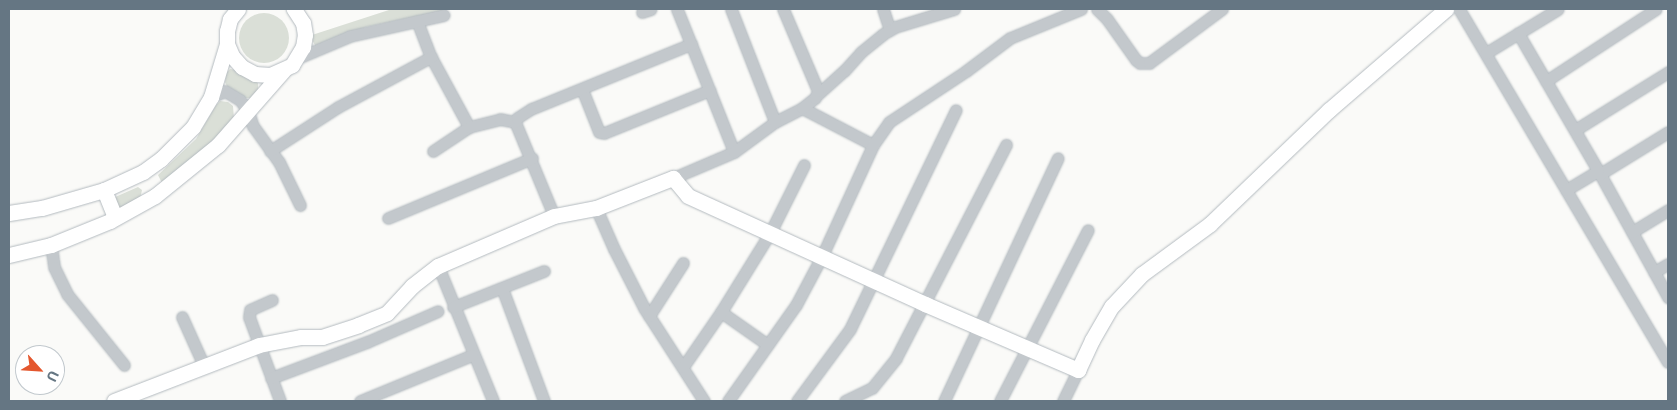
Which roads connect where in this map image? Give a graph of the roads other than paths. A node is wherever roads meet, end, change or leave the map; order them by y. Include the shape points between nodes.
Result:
1 (294, 9) edge
2 (677, 9) edge
3 (731, 9) edge
4 (783, 9) edge
5 (883, 9) edge
6 (954, 9) edge
7 (1082, 9) edge
8 (1097, 9) edge
9 (1222, 9) edge
10 (1446, 9) edge
11 (1459, 9) edge
12 (1558, 9) edge
13 (1656, 9) edge
14 (231, 12) edge
15 (444, 15) dead end
16 (417, 21) junction
17 (890, 30) junction
18 (1518, 33) junction
19 (227, 44) junction
20 (691, 44) junction
21 (1486, 53) junction
22 (431, 57) junction
23 (298, 58) junction
24 (284, 70) junction
25 (1668, 72) edge
26 (1546, 81) junction
27 (582, 89) junction
28 (710, 90) junction
29 (817, 96) junction
30 (211, 97) junction
31 (802, 108) junction
32 (956, 110) dead end
33 (248, 111) junction
34 (515, 122) junction
35 (775, 122) junction
36 (469, 128) junction
37 (1575, 130) junction
38 (1668, 132) edge
39 (873, 145) junction
40 (1006, 145) dead end
41 (270, 151) junction
42 (433, 151) dead end
43 (734, 152) junction
44 (532, 158) junction
45 (1058, 158) dead end
46 (804, 165) dead end
47 (143, 172) junction
48 (1599, 172) junction
49 (681, 188) junction
50 (104, 190) junction
51 (1566, 190) junction
52 (155, 196) junction
53 (300, 204) dead end
54 (596, 208) junction
55 (1668, 210) edge
56 (9, 213) edge
57 (554, 216) junction
58 (115, 217) junction
59 (388, 218) dead end
60 (1088, 230) dead end
61 (1632, 232) junction
62 (770, 233) junction
63 (51, 245) junction
64 (9, 255) edge
65 (822, 256) junction
66 (683, 263) dead end
67 (1668, 264) edge
68 (438, 266) junction
69 (544, 271) dead end
70 (1654, 272) junction
71 (873, 280) junction
72 (502, 288) junction
73 (1668, 297) edge
74 (272, 300) dead end
75 (925, 304) junction
76 (453, 307) junction
77 (438, 311) dead end
78 (721, 312) junction
79 (649, 316) junction
80 (182, 317) dead end
81 (980, 328) junction
82 (259, 345) junction
83 (768, 345) junction
84 (1028, 349) junction
85 (472, 355) junction
86 (1668, 362) edge
87 (124, 365) dead end
88 (204, 366) junction
89 (683, 367) junction
90 (1078, 370) junction
91 (271, 378) junction
92 (142, 396) edge
93 (489, 400) edge
94 (114, 401) edge
95 (280, 401) edge
96 (360, 401) edge
97 (544, 401) edge
98 (704, 401) edge
99 (728, 401) edge
100 (797, 401) edge
101 (845, 401) edge
102 (944, 401) edge
103 (1000, 401) edge
104 (1063, 401) edge

1 - 23 street via 303,23 305,35
2 - 20 street
3 - 35 street
4 - 29 street via 818,91
5 - 17 street
6 - 17 street
7 - 39 street via 1010,38 889,122
8 - 9 street via 1140,63 1149,63
10 - 90 street via 1329,110 1210,224 1142,274 1112,306
11 - 21 street
12 - 18 street
13 - 26 street
14 - 19 street
15 - 16 street
16 - 22 street
16 - 23 street via 350,36
17 - 29 street via 872,41
18 - 21 street
18 - 26 street
19 - 24 street via 242,67 255,74 270,75
19 - 30 street
20 - 27 street
20 - 28 street
21 - 51 street
22 - 36 street
22 - 41 street via 350,99
23 - 24 street
24 - 33 street
25 - 37 street
26 - 37 street
27 - 28 street via 597,128 604,133
27 - 34 street via 531,109
28 - 43 street
29 - 31 street
30 - 33 street via 225,92 240,100
30 - 47 street via 193,127
31 - 35 street
31 - 39 street
32 - 71 street
33 - 41 street via 253,126
33 - 52 street via 218,145
34 - 36 street via 494,120
34 - 44 street
35 - 43 street
36 - 42 street
37 - 48 street
38 - 48 street
39 - 65 street
40 - 75 street
41 - 53 street
43 - 49 street
44 - 57 street
44 - 59 street
45 - 81 street
46 - 62 street
47 - 50 street
47 - 52 street
48 - 51 street
48 - 61 street
49 - 54 street
49 - 62 street
50 - 56 street via 42,208
50 - 58 street
51 - 86 street
52 - 58 street
54 - 57 street
54 - 79 street
55 - 61 street
57 - 68 street
58 - 63 street
60 - 84 street
61 - 70 street
62 - 65 street
62 - 78 street
63 - 64 street
63 - 87 street via 54,267 67,294
65 - 71 street
65 - 83 street via 796,305
66 - 79 street
67 - 70 street
68 - 76 street
68 - 82 street via 412,286 387,313 322,337 301,337
69 - 72 street
70 - 73 street
71 - 75 street
71 - 100 street via 850,329
72 - 76 street
72 - 97 street
74 - 82 street via 249,312 249,321
75 - 81 street
75 - 101 street via 896,358 872,388
76 - 85 street
77 - 91 street via 375,339
78 - 83 street
78 - 89 street
79 - 89 street
80 - 88 street
81 - 84 street
81 - 102 street
82 - 88 street
82 - 91 street
83 - 99 street
84 - 90 street
84 - 103 street
85 - 93 street
85 - 96 street
88 - 92 street
89 - 98 street
90 - 104 street
91 - 95 street
92 - 94 street

